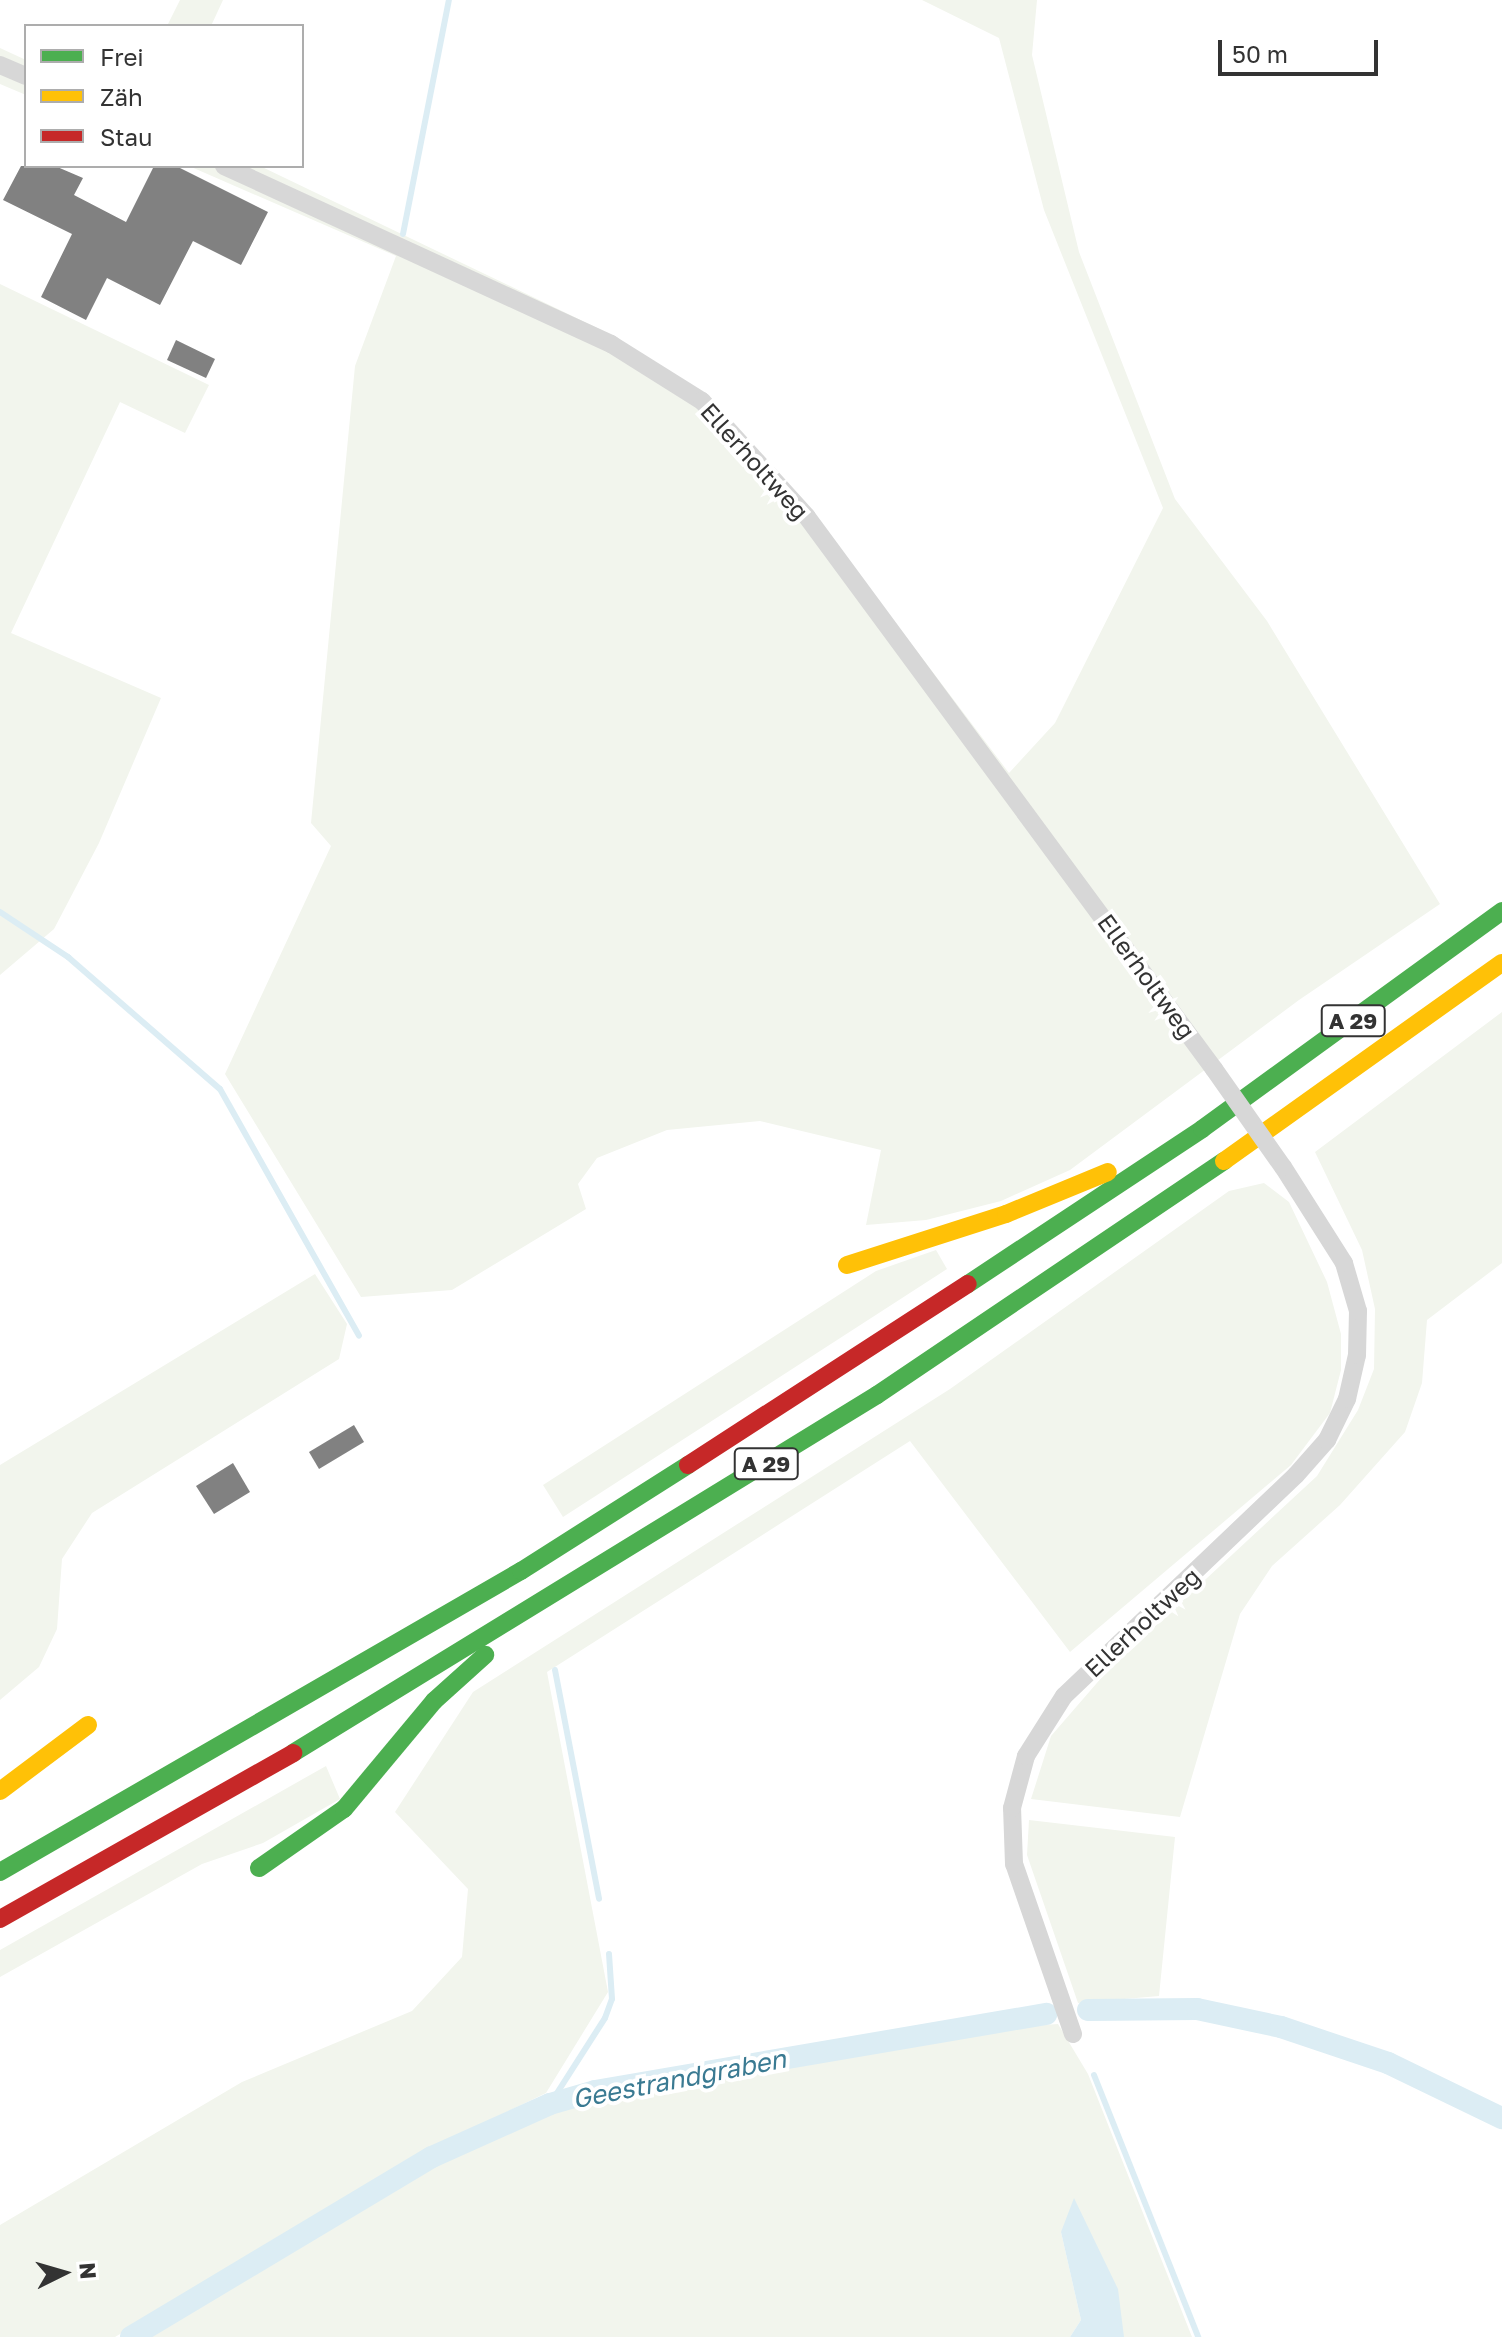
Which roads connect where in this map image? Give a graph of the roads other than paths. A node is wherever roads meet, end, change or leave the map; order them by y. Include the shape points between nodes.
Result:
1 (0, 65) edge
2 (24, 75) edge
3 (228, 168) edge
4 (1502, 911) edge
5 (1502, 963) edge
6 (1202, 1129) junction
7 (847, 1265) dead end
8 (540, 1606) junction
9 (88, 1725) dead end
10 (0, 1791) edge
11 (259, 1868) dead end
12 (0, 1872) edge
13 (0, 1919) edge
14 (1073, 2034) dead end

1 - 2 street
3 - 14 street, Ellerholtweg, bridge via 611,344 702,401 807,517 1214,1069 1344,1263 1358,1311 1357,1355 1347,1399 1327,1440 1064,1696 1026,1756 1012,1808 1014,1864
4 - 6 highway, A 29
5 - 8 highway, A 29 via 1225,1161 890,1386
6 - 7 highway via 1067,1191
6 - 12 highway, A 29 via 852,1361 521,1571
8 - 11 highway via 434,1701 344,1809
8 - 13 highway, A 29 via 272,1766
9 - 10 highway

